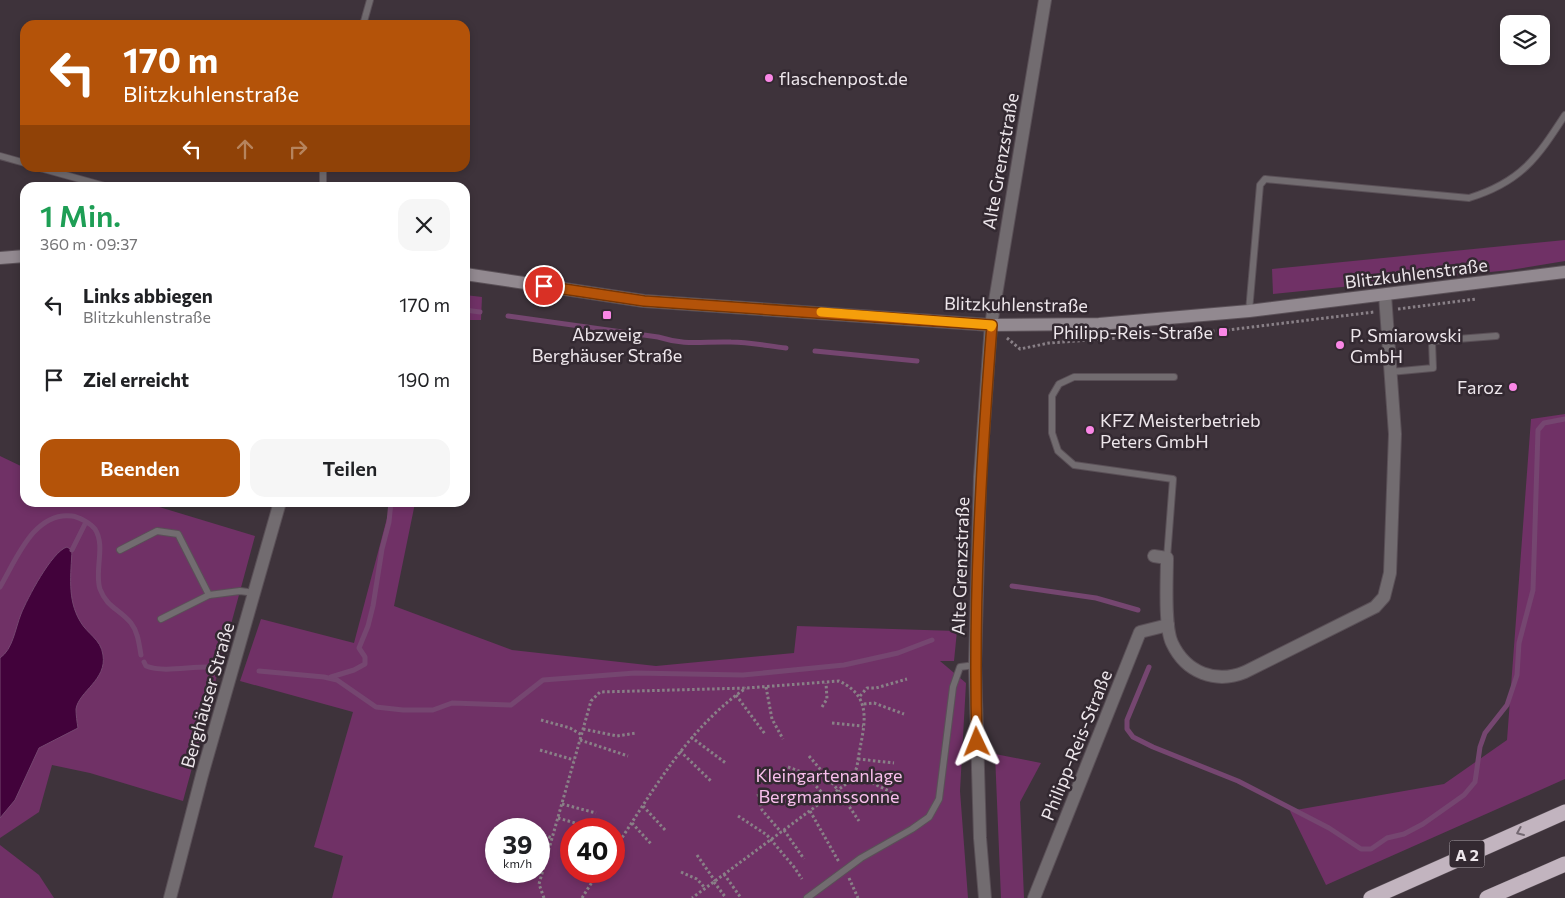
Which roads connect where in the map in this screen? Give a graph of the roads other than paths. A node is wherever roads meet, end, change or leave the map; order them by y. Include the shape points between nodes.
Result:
1 (370, 0) edge
2 (1046, 0) edge
3 (364, 20) edge
4 (1565, 115) edge
5 (0, 156) edge
6 (20, 162) edge
7 (54, 172) edge
8 (90, 182) edge
9 (20, 256) edge
10 (0, 258) edge
11 (1565, 272) edge
12 (470, 275) edge
13 (1385, 295) junction
14 (1249, 311) junction
15 (992, 325) junction
16 (1496, 336) dead end
17 (1390, 372) junction
18 (1174, 377) dead end
19 (279, 507) edge
20 (120, 550) dead end
21 (1160, 557) joint
22 (255, 593) junction
23 (209, 595) junction
24 (161, 619) dead end
25 (1168, 625) junction
26 (975, 665) junction
27 (1565, 812) edge
28 (1565, 864) edge
29 (170, 898) edge
30 (807, 898) edge
31 (985, 898) edge
32 (1034, 898) edge
33 (1370, 898) edge
34 (1487, 898) edge

1 - 3 lane
2 - 15 street, Alte Grenzstraße
4 - 14 lane via 1518,175 1493,190 1469,198 1265,179 1260,185
5 - 6 lane
7 - 8 lane
9 - 10 main road
11 - 13 main road, Blitzkuhlenstraße
12 - 15 main road, Blitzkuhlenstraße via 644,301
13 - 14 main road, Blitzkuhlenstraße
13 - 17 street
14 - 15 main road, Blitzkuhlenstraße via 1099,324
15 - 26 street, Alte Grenzstraße via 980,477
16 - 17 lane via 1432,341 1433,368
17 - 25 street via 1395,434 1390,573 1386,590 1375,607 1233,677 1207,676 1195,670 1171,642
18 - 21 lane via 1074,377 1059,384 1052,396 1052,433 1058,451 1074,465 1173,480
19 - 22 street, Berghäuser Straße
20 - 23 lane via 157,531 178,534
21 - 25 street
22 - 23 lane via 240,590
22 - 29 street, Berghäuser Straße
23 - 24 lane
25 - 32 street, Philipp-Reis-Straße via 1140,632
26 - 30 lane via 960,667 953,687 939,799 928,817 844,870
26 - 31 street, Alte Grenzstraße
27 -> 33 highway, A 2
28 - 34 highway

